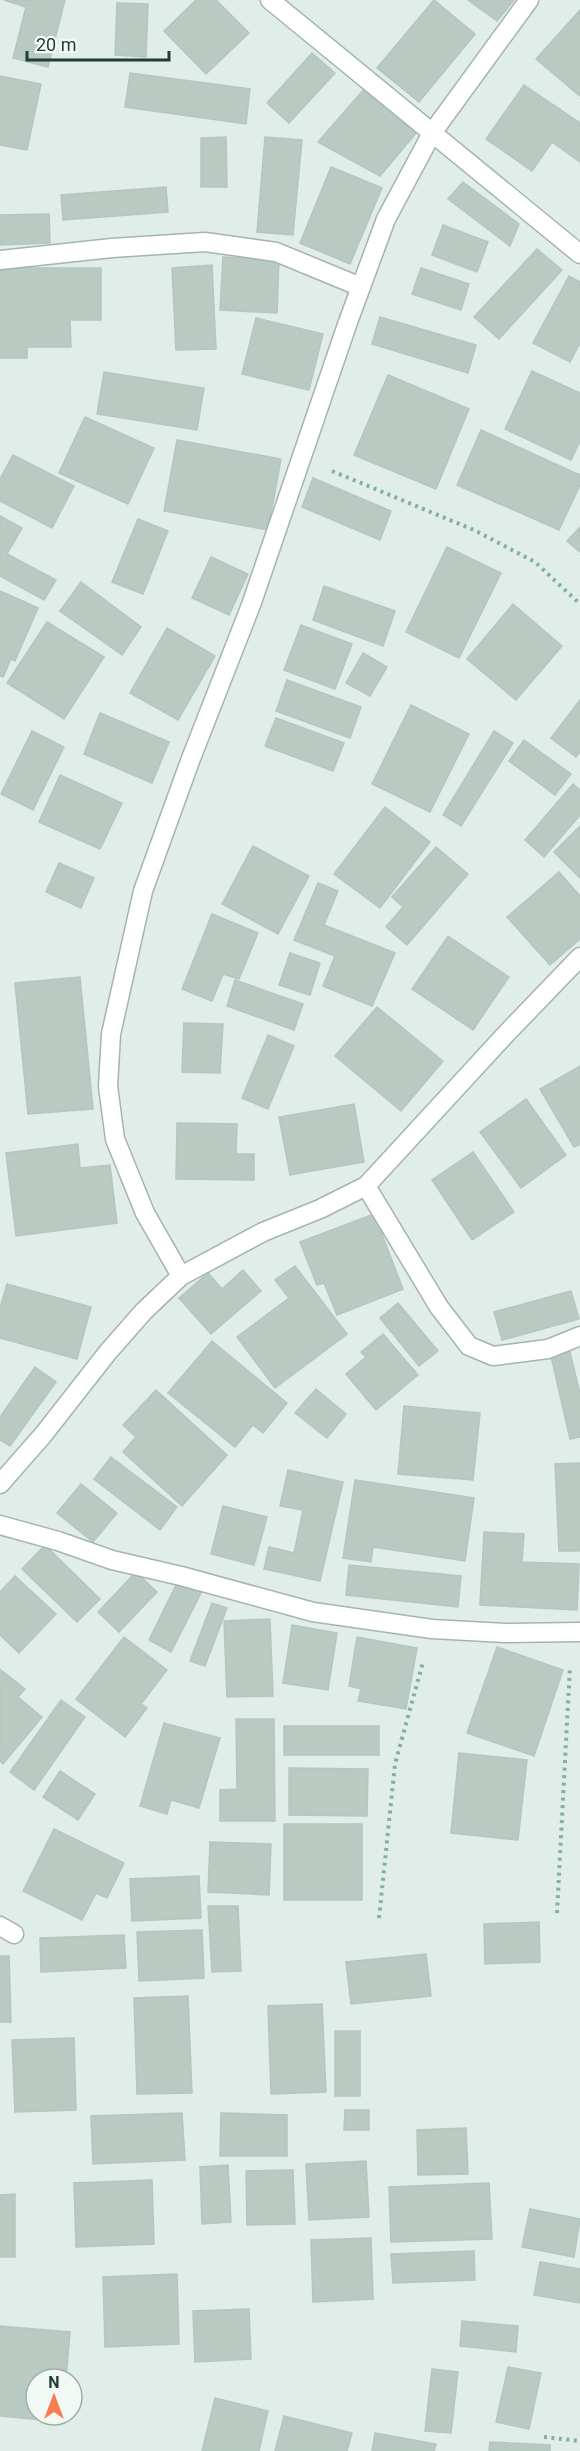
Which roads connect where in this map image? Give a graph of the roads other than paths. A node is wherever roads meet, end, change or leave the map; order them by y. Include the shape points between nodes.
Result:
1 (270, 0) edge
2 (529, 0) edge
3 (432, 134) junction
4 (580, 254) edge
5 (0, 260) edge
6 (362, 286) junction
7 (580, 957) edge
8 (366, 1186) junction
9 (181, 1276) junction
10 (580, 1336) edge
11 (0, 1484) edge
12 (0, 1525) edge
13 (576, 1632) edge

1 - 3 street
2 - 3 street
3 - 4 street
3 - 6 street via 386,219
5 - 6 street via 205,242 276,252
6 - 9 street via 251,605 143,891 111,1034 108,1086 116,1139 145,1213
7 - 8 street
8 - 9 street via 263,1232
8 - 10 street via 439,1308 470,1346 493,1356 548,1349
9 - 11 street via 108,1352
12 - 13 street via 112,1560 313,1612 432,1629

